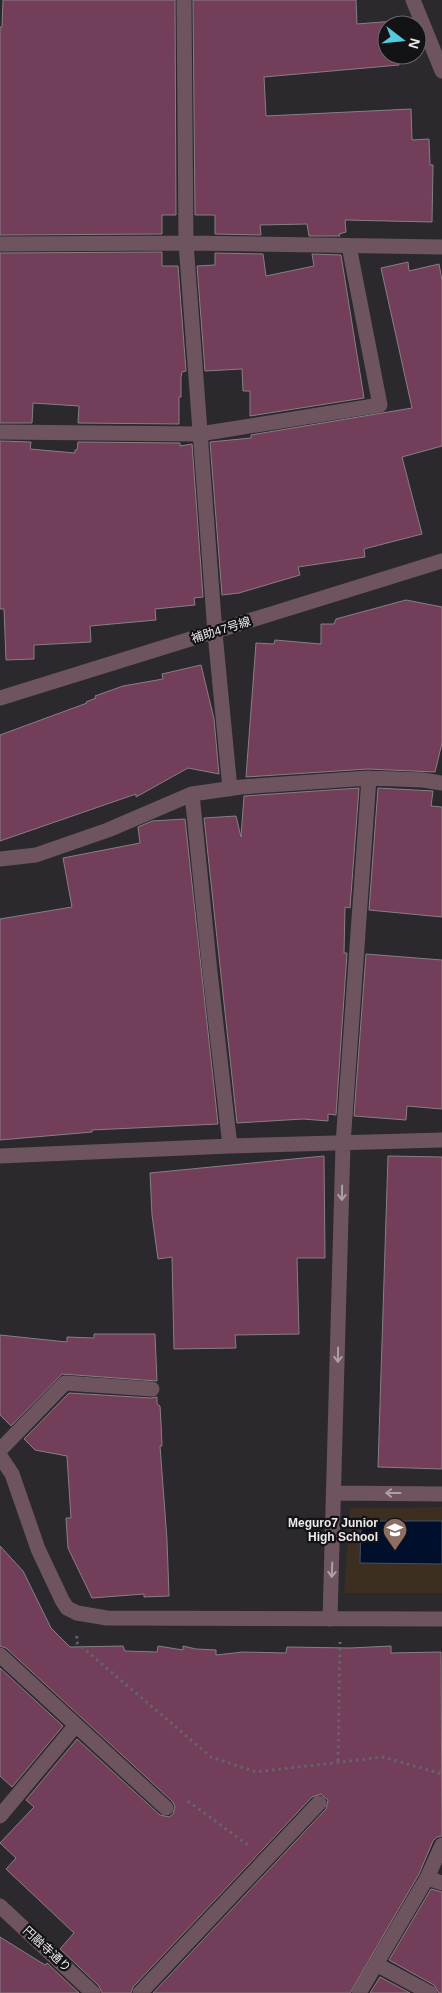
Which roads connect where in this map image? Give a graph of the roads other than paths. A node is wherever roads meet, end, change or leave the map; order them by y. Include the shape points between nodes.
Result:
1 (184, 0) edge
2 (413, 0) edge
3 (442, 72) edge
4 (186, 243) junction
5 (0, 244) edge
6 (349, 246) junction
7 (442, 247) edge
8 (0, 432) edge
9 (200, 434) junction
10 (442, 561) edge
11 (214, 633) junction
12 (0, 698) edge
13 (369, 778) junction
14 (442, 783) edge
15 (230, 789) junction
16 (192, 794) junction
17 (0, 858) edge
18 (442, 1140) edge
19 (343, 1144) junction
20 (230, 1146) junction
21 (0, 1156) edge
22 (152, 1389) dead end
23 (0, 1450) edge
24 (0, 1456) edge
25 (334, 1493) junction
26 (442, 1494) edge
27 (335, 1619) junction
28 (442, 1619) edge
29 (0, 1655) edge
30 (76, 1725) junction
31 (319, 1803) dead end
32 (166, 1808) road end
33 (0, 1816) edge
34 (442, 1845) edge
35 (427, 1878) junction
36 (442, 1883) edge
37 (0, 1906) edge
38 (376, 1964) junction
39 (93, 1993) edge
40 (140, 1993) edge
41 (359, 1993) edge
42 (430, 1993) edge

1 - 4 street
2 - 3 street
4 - 5 street
4 - 6 street
4 - 9 street
6 - 7 street
6 - 9 street via 380,405
8 - 9 street
9 - 11 street
10 - 11 street, 補助47号線
11 - 12 street, 補助47号線
11 - 15 street
13 - 14 street
13 - 15 street
13 - 19 street
15 - 16 street
16 - 17 street via 36,856
16 - 20 street
18 - 19 street
19 - 20 street
19 -> 25 street
20 - 21 street
22 - 23 street via 65,1383
24 - 27 street via 12,1474 38,1549 67,1608 108,1618
26 -> 25 street
25 -> 27 street
27 - 28 street
29 - 30 street
30 - 32 street
30 - 33 street
31 - 40 street
34 - 35 street
35 - 36 street
35 - 38 street
37 - 39 street, 円融寺通り
38 - 41 street
38 - 42 street

